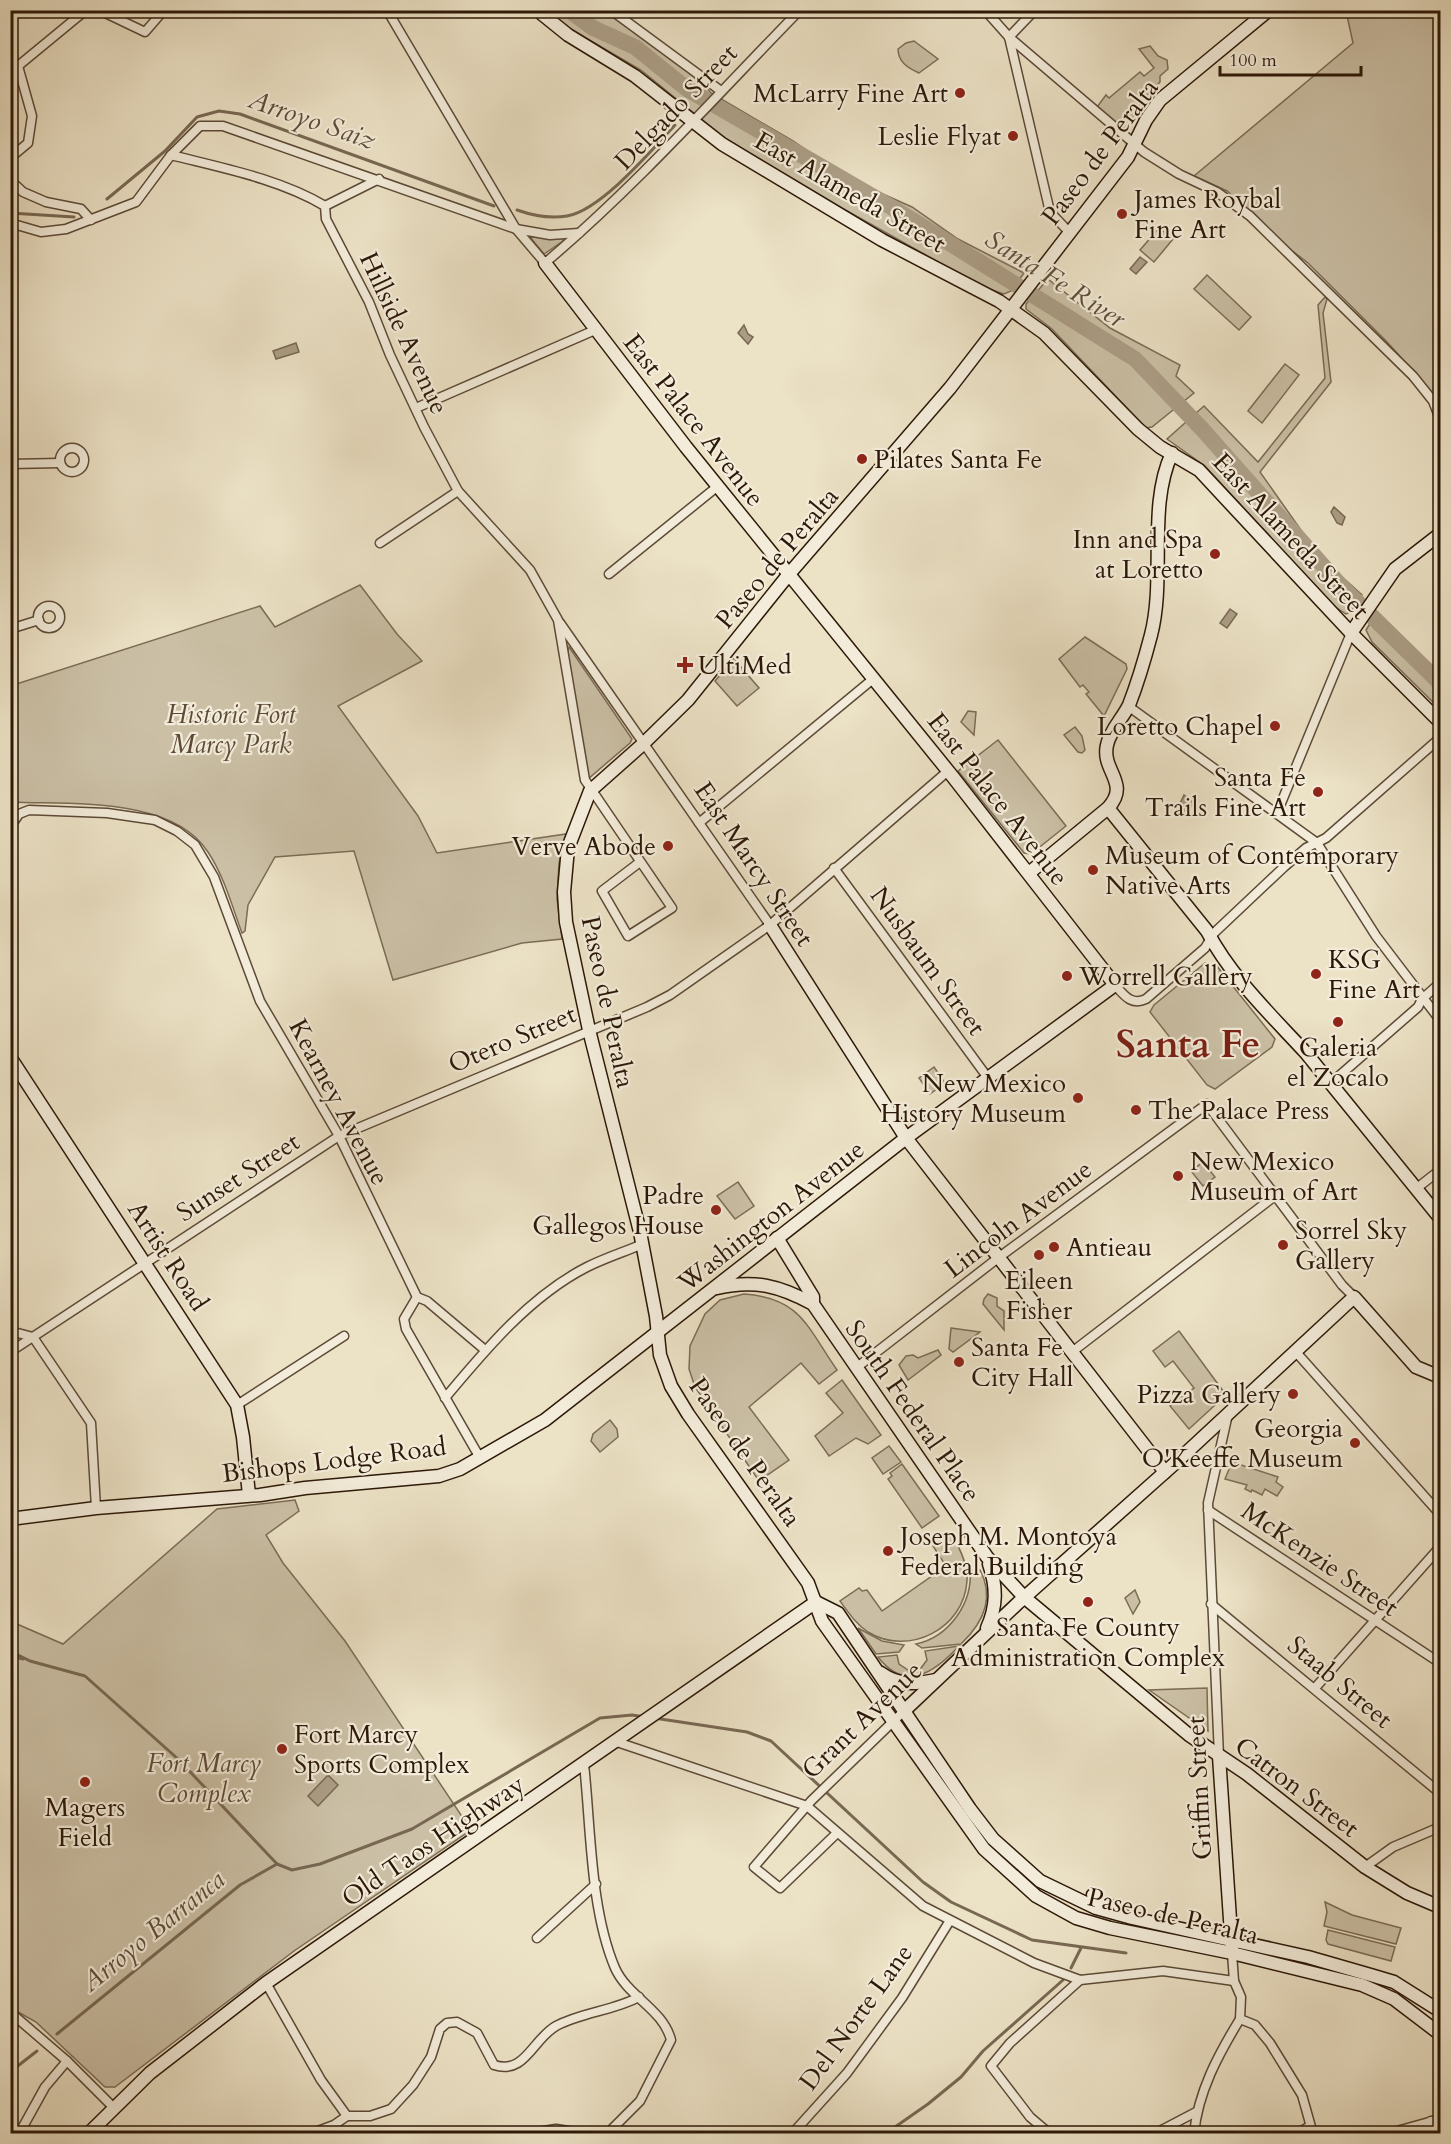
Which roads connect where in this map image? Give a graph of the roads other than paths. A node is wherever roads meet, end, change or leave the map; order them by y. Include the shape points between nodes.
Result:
1 (87, 10) edge
2 (99, 10) edge
3 (164, 10) edge
4 (387, 10) edge
5 (537, 10) edge
6 (611, 10) edge
7 (800, 10) edge
8 (985, 10) edge
9 (1035, 10) edge
10 (1269, 10) edge
11 (1009, 37) junction
12 (719, 94) junction
13 (695, 118) junction
14 (1136, 145) junction
15 (171, 155) junction
16 (10, 158) edge
17 (379, 179) junction
18 (10, 180) edge
19 (325, 206) junction
20 (91, 220) junction
21 (10, 223) edge
22 (516, 229) junction
23 (1069, 232) junction
24 (580, 233) junction
25 (545, 263) junction
26 (1014, 304) junction
27 (595, 330) junction
28 (416, 408) junction
29 (1440, 419) edge
30 (1172, 453) junction
31 (60, 463) dead end
32 (10, 464) edge
33 (718, 486) junction
34 (458, 491) junction
35 (1440, 534) edge
36 (380, 543) dead end
37 (609, 574) dead end
38 (789, 574) junction
39 (39, 620) dead end
40 (558, 620) junction
41 (1354, 628) junction
42 (10, 629) edge
43 (873, 680) junction
44 (1128, 706) junction
45 (1440, 722) edge
46 (1440, 738) edge
47 (643, 744) junction
48 (948, 771) junction
49 (590, 791) junction
50 (1108, 808) junction
51 (1276, 813) junction
52 (699, 823) junction
53 (10, 826) edge
54 (1317, 843) junction
55 (640, 862) junction
56 (834, 868) junction
57 (1029, 873) junction
58 (770, 925) junction
59 (1211, 940) junction
60 (1440, 983) edge
61 (1115, 984) junction
62 (1422, 999) junction
63 (1440, 1020) edge
64 (589, 1029) junction
65 (10, 1057) edge
66 (988, 1078) junction
67 (1331, 1083) junction
68 (339, 1136) junction
69 (906, 1138) junction
70 (1440, 1170) edge
71 (1417, 1188) junction
72 (1276, 1196) junction
73 (1440, 1218) edge
74 (777, 1238) junction
75 (643, 1244) junction
76 (998, 1258) junction
77 (146, 1264) junction
78 (713, 1289) junction
79 (1354, 1296) junction
80 (417, 1297) junction
81 (813, 1304) junction
82 (10, 1331) edge
83 (658, 1333) junction
84 (344, 1336) dead end
85 (33, 1337) junction
86 (485, 1350) junction
87 (1295, 1351) junction
88 (10, 1352) edge
89 (1072, 1352) junction
90 (856, 1368) junction
91 (1440, 1377) edge
92 (445, 1398) junction
93 (237, 1405) junction
94 (1228, 1414) junction
95 (480, 1458) junction
96 (1165, 1472) junction
97 (249, 1495) junction
98 (96, 1508) junction
99 (1208, 1510) junction
100 (1440, 1514) edge
101 (10, 1519) edge
102 (1440, 1547) edge
103 (987, 1557) junction
104 (1024, 1598) junction
105 (816, 1602) junction
106 (1211, 1604) junction
107 (1375, 1621) junction
108 (983, 1635) junction
109 (1440, 1663) edge
110 (874, 1666) junction
111 (937, 1679) junction
112 (1315, 1688) junction
113 (905, 1710) junction
114 (894, 1722) junction
115 (617, 1742) junction
116 (1219, 1756) junction
117 (584, 1764) junction
118 (1440, 1793) edge
119 (809, 1804) junction
120 (1440, 1827) edge
121 (836, 1834) junction
122 (1365, 1867) junction
123 (596, 1884) junction
124 (1093, 1895) dead end
125 (1440, 1907) edge
126 (1132, 1918) junction
127 (949, 1922) junction
128 (537, 1938) dead end
129 (1231, 1948) junction
130 (1080, 1980) junction
131 (1234, 1981) junction
132 (266, 1983) junction
133 (639, 1997) junction
134 (1440, 2011) edge
135 (12, 2014) edge
136 (1240, 2019) junction
137 (1440, 2034) edge
138 (67, 2061) junction
139 (113, 2107) junction
140 (1196, 2112) junction
141 (347, 2116) junction
142 (1436, 2120) edge
143 (1312, 2130) edge
144 (19, 2133) edge
145 (88, 2133) edge
146 (310, 2133) edge
147 (525, 2133) edge
148 (587, 2133) edge
149 (607, 2133) edge
150 (792, 2133) edge
151 (1050, 2133) edge
152 (1154, 2133) edge
153 (1194, 2133) edge
154 (1297, 2133) edge
155 (1386, 2133) edge
156 (1433, 2133) edge

1 - 16 street via 18,66 32,116 28,143
2 - 3 street via 145,32
4 - 22 street, East Palace Avenue
5 - 13 street, East Alameda Street via 567,35
6 - 12 street
7 - 12 street, Delgado Street
8 - 11 street
9 - 11 street
10 - 14 street, Paseo de Peralta via 1160,100
11 - 14 street
11 - 23 street via 1050,212
12 - 13 street, Delgado Street
13 - 24 street, Delgado Street
13 - 26 street, East Alameda Street via 785,184
14 - 23 street, Paseo de Peralta
14 - 29 street via 1179,174 1218,192 1250,216 1413,376 1433,401
15 - 17 street via 200,126 224,126
15 - 19 street via 246,174 309,196
15 - 20 street via 136,202
17 - 19 street
17 - 22 street
18 - 20 street via 23,192 46,202 81,209
19 - 28 street, Hillside Avenue via 326,219 369,302
20 - 21 street via 41,232
22 - 24 street via 550,235
22 - 25 street, East Palace Avenue
23 - 26 street, Paseo de Peralta
24 - 25 street, Delgado Street
25 - 27 street, East Palace Avenue
26 - 30 street, East Alameda Street via 1138,429
26 - 38 street, Paseo de Peralta via 917,428
27 - 28 street
27 - 33 street, East Palace Avenue
28 - 34 street, Hillside Avenue
30 - 41 street, East Alameda Street via 1199,470
30 - 44 street via 1162,480 1155,618
31 - 32 street
33 - 37 street
33 - 38 street, East Palace Avenue
34 - 36 street
34 - 40 street, Hillside Avenue via 530,570
35 - 41 street via 1395,569
38 - 43 street, East Palace Avenue
38 - 47 street, Paseo de Peralta via 688,700
39 - 42 street
40 - 47 street, East Marcy Street
40 - 49 street, Hillside Avenue
41 - 45 street, East Alameda Street
41 - 51 street
43 - 48 street, East Palace Avenue
43 - 52 street
44 - 50 street via 1107,744 1107,761 1118,787
44 - 51 street
46 - 54 street
47 - 49 street, Paseo de Peralta
47 - 52 street, East Marcy Street
48 - 56 street, Otero Street
48 - 57 street, East Palace Avenue
49 - 55 street, Hillside Avenue
49 - 64 street, Paseo de Peralta via 571,837 564,892 566,922
50 - 57 street
50 - 59 street
51 - 54 street
52 - 58 street, East Marcy Street
53 - 68 street, Kearney Avenue via 19,814 29,810 107,813 155,820 195,845 214,877 260,1001
54 - 59 street via 1277,873
54 - 62 street via 1370,928
55 - 55 street, Hillside Avenue via 672,908 628,936 602,891
56 - 58 street, Otero Street
56 - 66 street, Nusbaum Street
57 - 61 street, East Palace Avenue
58 - 64 street, Otero Street via 670,995
58 - 69 street, East Marcy Street
59 - 61 street, East Palace Avenue via 1146,999 1134,1002
59 - 67 street via 1282,1030
60 - 62 street
61 - 66 street, Washington Avenue
62 - 63 street
62 - 67 street via 1418,1007
64 - 68 street, Otero Street
64 - 75 street, Paseo de Peralta
65 - 77 street, Artist Road
66 - 69 street, Washington Avenue
67 - 71 street
68 - 77 street, Sunset Street
68 - 80 street, Kearney Avenue
69 - 74 street, Washington Avenue
69 - 76 street, East Marcy Street
70 - 71 street
71 - 73 street
72 - 76 street, Lincoln Avenue via 1207,1104
72 - 79 street
72 - 89 street
74 - 78 street, Washington Avenue
74 - 81 street, South Federal Place via 809,1290
75 - 83 street, Paseo de Peralta
75 - 86 street via 569,1278
76 - 89 street, East Marcy Street
76 - 90 street, Lincoln Avenue
77 - 85 street, Sunset Street
77 - 93 street, Artist Road
78 - 81 street via 744,1283 765,1284
78 - 83 street, Washington Avenue
79 - 87 street, Grant Avenue
79 - 91 street via 1416,1367
80 - 86 street
80 - 92 street via 404,1319 406,1329
81 - 90 street, South Federal Place
82 - 85 street
83 - 95 street, Bishops Lodge Road via 545,1420
83 - 105 street, Paseo de Peralta via 660,1355 676,1395 808,1583
84 - 93 street
85 - 88 street, Sunset Street
85 - 98 street via 91,1423
86 - 92 street
87 - 94 street, Grant Avenue
87 - 100 street
89 - 96 street, East Marcy Street
90 - 103 street, South Federal Place
92 - 95 street
93 - 97 street, Artist Road
94 - 96 street, Grant Avenue
94 - 99 street, Griffin Street
95 - 97 street, Bishops Lodge Road via 439,1476
96 - 104 street, Grant Avenue
97 - 98 street, Bishops Lodge Road
98 - 101 street, Bishops Lodge Road
99 - 106 street, Griffin Street
99 - 107 street, McKenzie Street
102 - 107 street
103 - 104 street, South Federal Place
103 - 108 street via 996,1595 993,1614
104 - 108 street, Grant Avenue
104 - 116 street, Catron Street
105 - 110 street, Paseo de Peralta via 838,1613
105 - 114 street, Paseo de Peralta via 822,1621
105 - 115 street, Old Taos Highway
106 - 112 street, Staab Street
106 - 116 street, Griffin Street
107 - 109 street, McKenzie Street
107 - 112 street
108 - 111 street, Grant Avenue
110 - 111 street via 884,1675 913,1685
110 - 113 street, Paseo de Peralta
111 - 113 street, Grant Avenue
112 - 118 street, Staab Street
113 - 114 street, Grant Avenue
113 - 126 street, Paseo de Peralta via 970,1809 1019,1865 1068,1896
114 - 119 street, Grant Avenue
114 - 129 street, Paseo de Peralta via 984,1849 1036,1896 1076,1918 1110,1928
115 - 117 street, Old Taos Highway
115 - 119 street
116 - 122 street, Catron Street
116 - 129 street, Griffin Street
117 - 123 street
117 - 132 street, Old Taos Highway
119 - 121 street
119 - 121 street, Grant Avenue via 754,1867 780,1888
120 - 122 street via 1392,1847
121 - 127 street via 923,1906
122 - 125 street, Catron Street via 1407,1893
123 - 128 street
123 - 133 street via 605,1940 616,1971
124 - 126 street via 1099,1902 1122,1908
126 - 129 street, Paseo de Peralta
127 - 130 street via 1034,1963
127 - 150 street, Del Norte Lane via 902,1998 847,2073
129 - 131 street, Griffin Street
129 - 134 street, Paseo de Peralta via 1308,1957 1394,1982
129 - 137 street, Paseo de Peralta via 1362,1985 1394,1999
130 - 131 street via 1163,1971
130 - 151 street via 991,2066 1030,2117
131 - 136 street, Griffin Street via 1241,1997
132 - 139 street, Old Taos Highway
132 - 141 street via 321,2080
133 - 141 street via 626,2005 555,2027 518,2066 506,2069 495,2065 477,2033 456,2022 447,2023 440,2030 432,2057 391,2109 370,2116
133 - 149 street via 667,2027 671,2040 640,2101
135 - 138 street
136 - 140 street via 1211,2071
136 - 143 street via 1255,2025 1266,2037 1302,2095
138 - 139 street
138 - 144 street via 45,2087
139 - 145 street, Old Taos Highway
140 - 152 street
140 - 153 street
141 - 146 street
142 - 155 street
142 - 156 street
143 - 154 street
147 - 148 street via 556,2129

